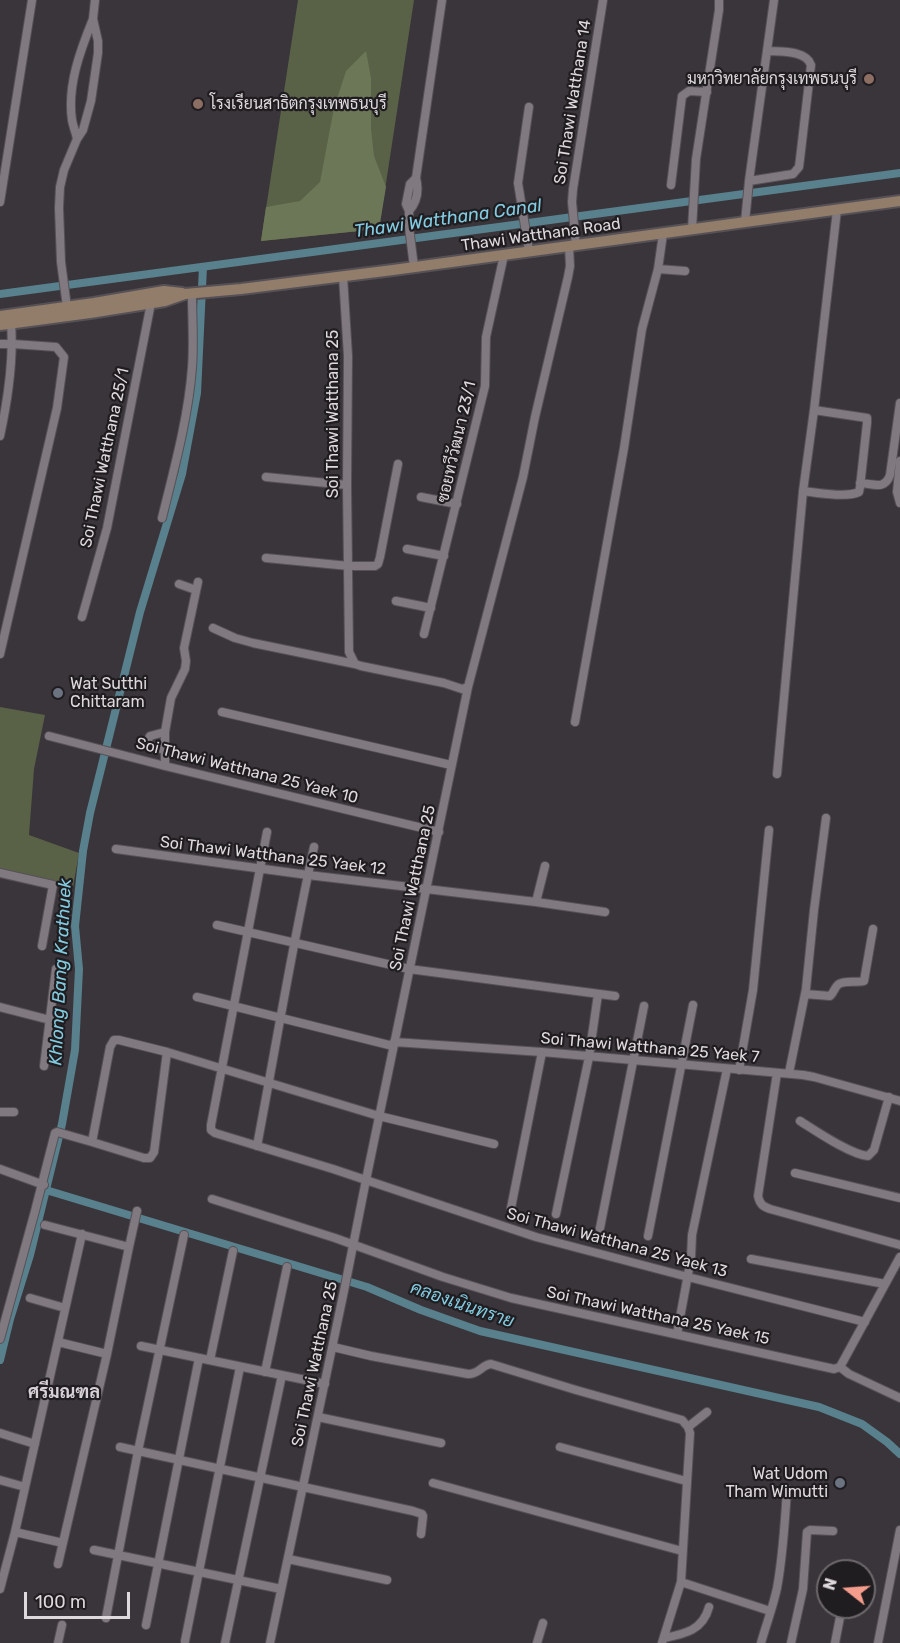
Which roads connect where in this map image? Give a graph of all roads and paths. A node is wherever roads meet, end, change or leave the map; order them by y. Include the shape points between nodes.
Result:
1 (32, 0) edge
2 (94, 0) edge
3 (442, 0) edge
4 (603, 0) edge
5 (719, 0) edge
6 (774, 0) edge
7 (93, 20) junction
8 (767, 51) junction
9 (707, 92) junction
10 (529, 107) dead end
11 (77, 139) junction
12 (748, 182) junction
13 (671, 185) dead end
14 (0, 201) edge
15 (900, 201) edge
16 (837, 210) junction
17 (745, 222) junction
18 (692, 229) junction
19 (663, 234) junction
20 (572, 245) junction
21 (529, 251) junction
22 (504, 255) junction
23 (414, 267) junction
24 (658, 269) junction
25 (685, 271) dead end
26 (343, 276) junction
27 (196, 293) junction
28 (151, 303) junction
29 (67, 307) junction
30 (0, 316) edge
31 (5, 324) edge
32 (0, 344) edge
33 (13, 344) junction
34 (900, 404) edge
35 (814, 410) junction
36 (899, 416) edge
37 (0, 436) edge
38 (900, 461) edge
39 (398, 464) dead end
40 (266, 477) dead end
41 (861, 483) junction
42 (347, 485) junction
43 (803, 491) junction
44 (421, 497) dead end
45 (900, 503) edge
46 (457, 504) junction
47 (162, 518) dead end
48 (407, 549) dead end
49 (444, 556) junction
50 (266, 558) dead end
51 (349, 566) junction
52 (179, 584) dead end
53 (396, 601) dead end
54 (431, 609) junction
55 (82, 617) dead end
56 (213, 628) dead end
57 (424, 634) dead end
58 (0, 654) edge
59 (354, 664) junction
60 (468, 687) junction
61 (222, 712) dead end
62 (575, 722) dead end
63 (165, 732) junction
64 (49, 736) dead end
65 (165, 750) junction
66 (452, 765) junction
67 (165, 766) junction
68 (777, 774) dead end
69 (826, 818) dead end
70 (769, 830) dead end
71 (439, 831) junction
72 (267, 832) dead end
73 (314, 847) dead end
74 (116, 849) dead end
75 (545, 866) dead end
76 (260, 868) junction
77 (0, 873) edge
78 (308, 874) junction
79 (426, 889) junction
80 (536, 902) junction
81 (605, 912) dead end
82 (217, 925) dead end
83 (873, 929) dead end
84 (248, 932) junction
85 (294, 942) junction
86 (42, 946) dead end
87 (56, 969) dead end
88 (409, 969) junction
89 (598, 994) junction
90 (805, 994) junction
91 (615, 996) dead end
92 (197, 997) dead end
93 (644, 1005) dead end
94 (693, 1005) dead end
95 (234, 1006) junction
96 (0, 1007) edge
97 (281, 1018) junction
98 (50, 1020) junction
99 (394, 1044) junction
100 (167, 1052) junction
101 (542, 1052) junction
102 (589, 1057) junction
103 (634, 1061) junction
104 (681, 1065) junction
105 (44, 1066) dead end
106 (222, 1068) junction
107 (727, 1069) junction
108 (739, 1070) junction
109 (777, 1073) junction
110 (789, 1073) junction
111 (269, 1082) junction
112 (889, 1096) junction
113 (900, 1101) edge
114 (0, 1112) edge
115 (14, 1112) dead end
116 (379, 1116) junction
117 (800, 1121) dead end
118 (92, 1142) junction
119 (494, 1144) dead end
120 (257, 1146) junction
121 (0, 1168) edge
122 (795, 1173) dead end
123 (366, 1180) junction
124 (43, 1185) junction
125 (900, 1198) edge
126 (212, 1199) dead end
127 (511, 1208) dead end
128 (137, 1214) dead end
129 (556, 1214) dead end
130 (45, 1225) dead end
131 (600, 1228) dead end
132 (82, 1234) junction
133 (184, 1235) dead end
134 (648, 1236) dead end
135 (352, 1245) junction
136 (900, 1245) edge
137 (129, 1247) junction
138 (233, 1251) dead end
139 (900, 1257) edge
140 (751, 1259) dead end
141 (286, 1267) dead end
142 (688, 1277) junction
143 (885, 1284) junction
144 (30, 1298) dead end
145 (65, 1308) junction
146 (865, 1322) junction
147 (677, 1334) junction
148 (0, 1339) edge
149 (58, 1342) junction
150 (141, 1346) dead end
151 (333, 1347) junction
152 (159, 1350) junction
153 (107, 1354) junction
154 (199, 1358) junction
155 (210, 1360) junction
156 (240, 1367) junction
157 (840, 1367) junction
158 (265, 1372) junction
159 (282, 1375) junction
160 (325, 1384) junction
161 (900, 1398) edge
162 (707, 1412) dead end
163 (318, 1417) junction
164 (688, 1427) junction
165 (0, 1433) edge
166 (441, 1443) dead end
167 (35, 1444) junction
168 (120, 1447) dead end
169 (560, 1447) dead end
170 (138, 1451) junction
171 (179, 1460) junction
172 (219, 1469) junction
173 (260, 1478) junction
174 (0, 1480) edge
175 (686, 1481) junction
176 (434, 1483) dead end
177 (25, 1487) junction
178 (303, 1487) junction
179 (787, 1489) dead end
180 (900, 1530) edge
181 (833, 1531) dead end
182 (15, 1532) junction
183 (421, 1534) dead end
184 (63, 1543) junction
185 (94, 1550) dead end
186 (682, 1551) junction
187 (118, 1555) junction
188 (288, 1559) junction
189 (158, 1563) junction
190 (58, 1564) dead end
191 (199, 1572) junction
192 (239, 1580) junction
193 (387, 1580) dead end
194 (681, 1582) junction
195 (0, 1589) edge
196 (281, 1589) junction
197 (709, 1607) dead end
198 (770, 1611) junction
199 (106, 1618) dead end
200 (840, 1619) edge
201 (543, 1623) dead end
202 (62, 1625) dead end
203 (146, 1625) dead end
204 (185, 1641) dead end
205 (663, 1641) edge
206 (58, 1643) edge
207 (225, 1643) edge
208 (270, 1643) edge
209 (537, 1643) edge
210 (761, 1643) edge
211 (791, 1643) edge
212 (835, 1643) edge
213 (878, 1643) edge

1 - 14 street
2 - 7 street
3 - 23 street via 416,178 410,184 406,204
4 - 20 street, Soi Thawi Watthana 14 via 575,174
5 - 9 street
6 - 8 street
7 - 11 street via 98,41 95,80 86,122
7 - 11 street via 74,76 72,122
8 - 12 street
8 - 12 street via 806,56 812,65 799,167 793,174
9 - 13 street via 689,90 682,96
9 - 18 street via 696,159
10 - 21 street via 518,183
11 - 29 street via 60,187 61,257
12 - 17 street
15 - 16 main road, Thawi Watthana Road
16 - 17 main road, Thawi Watthana Road
16 - 35 street
17 - 18 main road, Thawi Watthana Road
18 - 19 main road, Thawi Watthana Road
19 - 20 main road, Thawi Watthana Road
19 - 24 street
20 - 21 main road, Thawi Watthana Road
20 - 60 street, Soi Thawi Watthana 14 via 523,477
21 - 22 main road, Thawi Watthana Road
22 - 23 main road, Thawi Watthana Road
22 - 46 street, ซอยทวีวัฒนา 23/1 via 486,337 484,386
23 - 26 main road, Thawi Watthana Road
24 - 25 street
24 - 62 street via 642,329
26 - 27 main road, Thawi Watthana Road
26 - 42 street, Soi Thawi Watthana 25 via 348,356
27 - 28 main road, Thawi Watthana Road
27 - 29 main road, Thawi Watthana Road via 164,291
27 - 47 street via 184,423
28 - 31 main road, Thawi Watthana Road
28 - 55 street, Soi Thawi Watthana 25/1 via 107,528
29 - 30 main road, Thawi Watthana Road
31 - 33 street
32 - 33 street
33 - 37 street
33 - 58 street via 56,346 64,357 57,408
34 - 36 street
35 - 41 street via 867,418
35 - 43 street
36 - 41 street via 888,481 882,485
38 - 45 street
39 - 51 street via 378,564
40 - 42 street
41 - 43 street via 859,492 854,494
42 - 51 street, Soi Thawi Watthana 25
43 - 68 street
44 - 46 street
46 - 49 street, ซอยทวีวัฒนา 23/1
48 - 49 street
49 - 54 street, ซอยทวีวัฒนา 23/1
50 - 51 street
51 - 59 street, Soi Thawi Watthana 25 via 349,652
52 - 63 street via 197,586 184,648 185,669 171,698
53 - 54 street
54 - 57 street, ซอยทวีวัฒนา 23/1
56 - 59 street via 253,643
59 - 60 street via 462,689
60 - 66 street, Soi Thawi Watthana 25
61 - 66 street
63 - 65 street
63 - 65 street via 148,740 149,745
64 - 67 street, Soi Thawi Watthana 25 Yaek 10
65 - 67 street
66 - 71 street, Soi Thawi Watthana 25
67 - 71 street, Soi Thawi Watthana 25 Yaek 10
69 - 90 street
70 - 108 street via 753,990
71 - 79 street, Soi Thawi Watthana 25
72 - 76 street
73 - 78 street
74 - 76 street, Soi Thawi Watthana 25 Yaek 12
75 - 80 street
76 - 78 street, Soi Thawi Watthana 25 Yaek 12
76 - 84 street
77 - 86 street via 53,885
78 - 79 street, Soi Thawi Watthana 25 Yaek 12
78 - 85 street
79 - 80 street, Soi Thawi Watthana 25 Yaek 12
79 - 88 street, Soi Thawi Watthana 25
80 - 81 street, Soi Thawi Watthana 25 Yaek 12
82 - 84 street
83 - 90 street via 864,981 841,983 830,996
84 - 85 street
84 - 95 street
85 - 88 street
85 - 97 street
87 - 98 street
88 - 89 street
88 - 99 street, Soi Thawi Watthana 25
89 - 91 street
89 - 102 street
90 - 110 street
92 - 95 street, Soi Thawi Watthana 25 Yaek 7
93 - 103 street
94 - 104 street
95 - 97 street, Soi Thawi Watthana 25 Yaek 7
95 - 106 street
96 - 98 street
97 - 99 street, Soi Thawi Watthana 25 Yaek 7
97 - 111 street
98 - 105 street
99 - 101 street, Soi Thawi Watthana 25 Yaek 7
99 - 116 street, Soi Thawi Watthana 25
100 - 106 street
100 - 118 street via 125,1041 111,1042
100 - 118 street via 150,1158
101 - 102 street, Soi Thawi Watthana 25 Yaek 7
101 - 127 street
102 - 103 street, Soi Thawi Watthana 25 Yaek 7
102 - 129 street
103 - 104 street, Soi Thawi Watthana 25 Yaek 7
103 - 131 street
104 - 107 street, Soi Thawi Watthana 25 Yaek 7
104 - 134 street
106 - 111 street
106 - 120 street, Soi Thawi Watthana 25 Yaek 13 via 211,1130
107 - 108 street, Soi Thawi Watthana 25 Yaek 7
107 - 142 street via 692,1235
108 - 109 street, Soi Thawi Watthana 25 Yaek 7
109 - 110 street, Soi Thawi Watthana 25 Yaek 7
109 - 136 street via 759,1202 770,1209
110 - 112 street, Soi Thawi Watthana 25 Yaek 7
111 - 116 street
111 - 120 street
112 - 113 street, Soi Thawi Watthana 25 Yaek 7
112 - 117 street via 874,1150 868,1156 830,1140
114 - 115 street
116 - 119 street
116 - 123 street, Soi Thawi Watthana 25
118 - 124 street via 55,1133
120 - 123 street, Soi Thawi Watthana 25 Yaek 13
121 - 124 street
122 - 125 street
123 - 135 street, Soi Thawi Watthana 25
123 - 142 street, Soi Thawi Watthana 25 Yaek 13 via 536,1237
124 - 148 street
126 - 135 street, Soi Thawi Watthana 25 Yaek 15
128 - 137 street
130 - 132 street
132 - 137 street
132 - 145 street
133 - 152 street
135 - 147 street, Soi Thawi Watthana 25 Yaek 15 via 511,1299
135 - 151 street, Soi Thawi Watthana 25
137 - 153 street
138 - 155 street
139 - 143 street
140 - 143 street
141 - 158 street
142 - 146 street, Soi Thawi Watthana 25 Yaek 13
142 - 147 street
143 - 146 street
144 - 145 street
145 - 149 street
146 - 157 street
147 - 157 street, Soi Thawi Watthana 25 Yaek 15 via 834,1369
149 - 153 street
149 - 167 street
150 - 152 street
151 - 160 street, Soi Thawi Watthana 25
151 - 164 street via 468,1374 491,1364 676,1418
152 - 154 street
152 - 170 street
153 - 184 street
154 - 155 street
154 - 171 street
155 - 156 street
156 - 158 street
156 - 172 street
157 - 161 street
158 - 159 street
159 - 160 street
159 - 173 street
160 - 163 street, Soi Thawi Watthana 25
162 - 164 street
163 - 166 street
163 - 178 street, Soi Thawi Watthana 25
164 - 175 street
165 - 167 street
167 - 177 street
168 - 170 street
169 - 175 street
170 - 171 street
170 - 187 street
171 - 172 street
171 - 189 street
172 - 173 street
172 - 191 street
173 - 178 street
173 - 192 street
174 - 177 street
175 - 186 street
176 - 186 street
177 - 182 street
178 - 183 street via 422,1514
178 - 188 street, Soi Thawi Watthana 25
179 - 198 street via 779,1574
180 - 213 street
181 - 211 street via 807,1532 802,1589
182 - 184 street
182 - 195 street
184 - 190 street
185 - 187 street
186 - 194 street
187 - 189 street
187 - 199 street
188 - 193 street
188 - 196 street, Soi Thawi Watthana 25
189 - 191 street
189 - 203 street
191 - 192 street
191 - 204 street
192 - 196 street
192 - 207 street
194 - 198 street
194 - 205 street
196 - 208 street, Soi Thawi Watthana 25
197 - 205 street via 706,1618 697,1627
198 - 210 street
200 - 212 street
201 - 209 street
202 - 206 street

